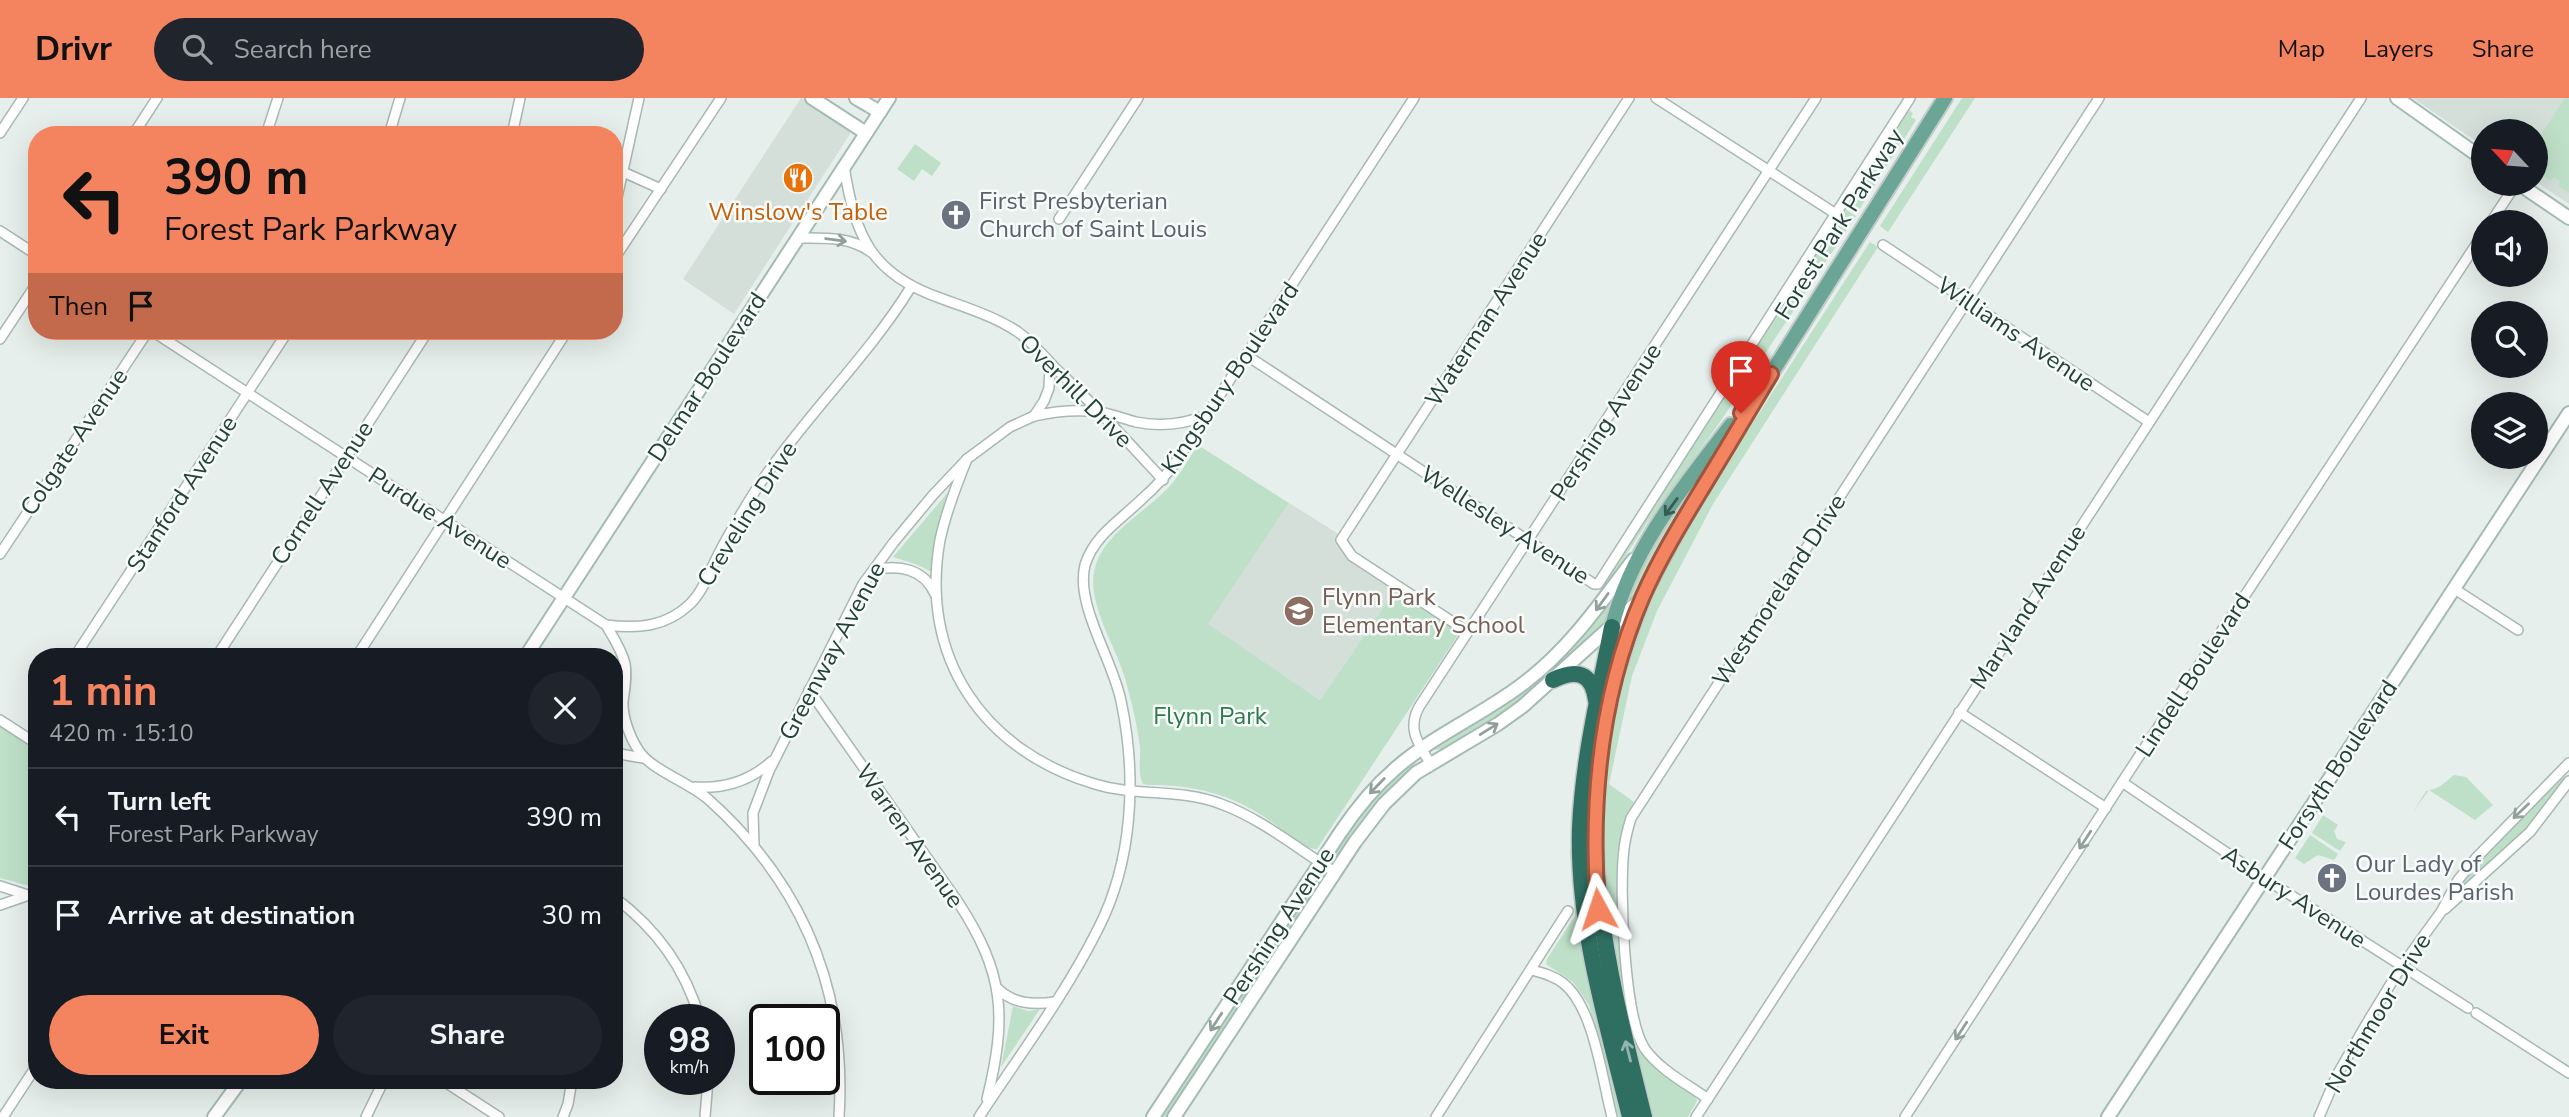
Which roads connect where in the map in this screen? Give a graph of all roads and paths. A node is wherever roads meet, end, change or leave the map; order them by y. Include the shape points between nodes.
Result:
1 (23, 98) edge
2 (157, 98) edge
3 (278, 98) edge
4 (400, 98) edge
5 (520, 98) edge
6 (639, 98) edge
7 (721, 98) edge
8 (812, 98) edge
9 (856, 98) edge
10 (889, 98) edge
11 (1138, 98) edge
12 (1414, 98) edge
13 (1629, 98) edge
14 (1656, 98) edge
15 (1816, 98) edge
16 (1910, 98) edge
17 (1945, 98) edge
18 (2099, 98) edge
19 (2361, 98) edge
20 (2397, 98) edge
21 (880, 112) junction
22 (139, 126) edge
23 (269, 126) edge
24 (392, 126) edge
25 (514, 126) edge
26 (0, 133) edge
27 (866, 133) junction
28 (2471, 150) edge
29 (844, 166) junction
30 (1768, 170) junction
31 (623, 172) joint
32 (661, 189) junction
33 (2536, 196) edge
34 (1836, 214) junction
35 (2569, 218) edge
36 (1059, 219) dead end
37 (0, 231) edge
38 (798, 238) junction
39 (1882, 245) dead end
40 (623, 246) edge
41 (28, 249) edge
42 (2471, 252) edge
43 (872, 253) junction
44 (911, 287) junction
45 (28, 297) edge
46 (1967, 301) junction
47 (0, 339) edge
48 (144, 340) edge
49 (164, 340) edge
50 (282, 340) edge
51 (422, 340) edge
52 (561, 340) edge
53 (1246, 355) junction
54 (1050, 363) junction
55 (1771, 374) junction
56 (248, 393) junction
57 (1102, 413) junction
58 (2569, 413) edge
59 (1207, 415) junction
60 (1034, 416) junction
61 (2149, 422) junction
62 (1398, 455) junction
63 (346, 457) junction
64 (967, 459) junction
65 (1163, 480) junction
66 (445, 522) junction
67 (1529, 541) junction
68 (1643, 547) junction
69 (0, 554) edge
70 (874, 570) junction
71 (2453, 588) junction
72 (936, 596) junction
73 (1643, 596) junction
74 (563, 599) junction
75 (606, 625) junction
76 (1612, 627) junction
77 (2518, 630) dead end
78 (1468, 632) junction
79 (80, 648) edge
80 (222, 648) edge
81 (362, 648) edge
82 (531, 648) edge
83 (618, 648) edge
84 (623, 659) edge
85 (1553, 680) junction
86 (809, 691) junction
87 (1596, 701) junction
88 (623, 704) joint
89 (1959, 712) junction
90 (0, 720) edge
91 (28, 736) edge
92 (1422, 749) junction
93 (623, 755) edge
94 (775, 759) junction
95 (647, 760) junction
96 (1430, 763) junction
97 (2569, 763) edge
98 (2569, 781) edge
99 (2122, 782) junction
100 (693, 787) junction
101 (1130, 791) junction
102 (2106, 808) junction
103 (754, 844) junction
104 (1321, 863) junction
105 (1335, 872) junction
106 (2264, 878) junction
107 (0, 886) edge
108 (26, 896) joint
109 (0, 905) edge
110 (623, 905) edge
111 (1568, 911) dead end
112 (2441, 912) junction
113 (2401, 967) junction
114 (1532, 970) junction
115 (997, 988) junction
116 (1055, 1002) junction
117 (694, 1004) edge
118 (2569, 1073) edge
119 (28, 1079) edge
120 (234, 1089) edge
121 (380, 1089) edge
122 (456, 1089) edge
123 (570, 1089) edge
124 (707, 1095) edge
125 (1708, 1098) junction
126 (985, 1107) junction
127 (3, 1117) edge
128 (214, 1117) edge
129 (366, 1117) edge
130 (499, 1117) edge
131 (563, 1117) edge
132 (705, 1117) edge
133 (839, 1117) edge
134 (979, 1117) edge
135 (1153, 1117) edge
136 (1174, 1117) edge
137 (1436, 1117) edge
138 (1612, 1117) edge
139 (1630, 1117) edge
140 (1644, 1117) edge
141 (1696, 1117) edge
142 (1905, 1117) edge
143 (2108, 1117) edge
144 (2319, 1117) edge

1 - 26 street
2 - 22 street
3 - 23 street
4 - 24 street
5 - 25 street
6 - 31 street
7 - 32 street
8 - 27 main road
9 - 21 main road
10 - 21 main road, Delmar Boulevard
11 - 36 street
12 - 53 street, Kingsbury Boulevard
13 - 62 street, Waterman Avenue
14 - 30 street
15 - 30 street, Pershing Avenue
16 - 34 street, Wellesley Avenue
17 - 55 main road, Forest Park Parkway
18 - 46 street, Westmoreland Drive
19 - 61 street, Maryland Avenue
20 - 28 main road
21 - 27 main road, Delmar Boulevard
27 - 29 main road, Delmar Boulevard
29 - 38 main road, Delmar Boulevard
29 - 43 street, Overhill Drive via 861,235
30 - 34 street
30 - 67 street, Pershing Avenue
31 - 32 street
32 - 40 street
33 - 35 main road
34 - 67 street, Wellesley Avenue via 1598,584
37 - 41 street
38 -> 43 street, Overhill Drive via 839,239
38 - 74 main road, Delmar Boulevard
39 - 46 street, Williams Avenue
42 - 99 street, Lindell Boulevard
43 - 44 street, Overhill Drive
44 - 54 street, Overhill Drive via 1000,322 1029,341
44 - 75 street, Creveling Drive via 759,486 690,604 658,624
45 - 47 street
46 - 61 street, Williams Avenue
46 - 125 street, Westmoreland Drive via 1639,804 1627,832 1623,926 1637,1032 1659,1065
48 - 69 street, Colgate Avenue
49 - 56 street, Purdue Avenue
50 - 56 street, Stanford Avenue
51 - 63 street, Cornell Avenue
52 - 66 street
53 - 59 street, Kingsbury Boulevard
53 - 62 street, Wellesley Avenue
54 - 57 street, Overhill Drive
54 - 60 street via 1049,388
55 -> 68 main road, Forest Park Parkway
55 - 73 main road, Forest Park Parkway
56 - 63 street, Purdue Avenue
56 - 79 street, Stanford Avenue
57 - 59 street via 1152,425
57 - 60 street via 1058,411
57 - 65 street, Overhill Drive
58 - 71 main road, Forsyth Boulevard
59 - 65 street, Kingsbury Boulevard
60 - 64 street, Greenway Avenue via 1010,427
61 - 89 street, Maryland Avenue
62 - 67 street, Wellesley Avenue
62 - 78 street, Waterman Avenue via 1341,540 1352,556
63 - 66 street, Purdue Avenue
63 - 80 street, Cornell Avenue
64 - 70 street, Greenway Avenue
64 - 72 street via 940,542
65 - 101 street, Kingsbury Boulevard via 1104,533 1090,552 1083,575 1084,596 1120,695 1131,760
66 - 74 street, Purdue Avenue
66 - 81 street
67 - 78 street, Pershing Avenue
68 - 76 main road, Forest Park Parkway
68 -> 92 main road, Pershing Avenue via 1550,662 1488,710
70 - 72 street via 895,567 913,571 927,580
70 - 86 street, Greenway Avenue
71 - 77 street
71 - 106 main road, Forsyth Boulevard
72 - 101 street via 943,637 957,674 969,699 1003,737 1066,774
73 - 76 main road, Pershing Avenue
140 -> 73 highway, Forest Park Parkway via 1608,970 1598,909 1594,838 1598,768 1610,696
74 - 75 street, Purdue Avenue
74 - 82 main road, Delmar Boulevard
75 - 83 street
76 - 85 main road, Pershing Avenue
76 - 87 highway, Forest Park Parkway
78 - 92 street, Pershing Avenue via 1415,715 1413,731
84 - 88 street
85 - 87 highway via 1572,673 1585,677
96 -> 85 main road, Pershing Avenue via 1498,724
86 - 94 street, Greenway Avenue
86 - 115 street, Warren Avenue via 976,930
87 - 139 highway, Forest Park Parkway via 1584,769 1582,885 1595,970
88 - 95 street via 638,751
89 - 102 street
89 - 125 street, Maryland Avenue
90 - 91 street
92 - 96 street, Pershing Avenue
92 -> 104 main road, Pershing Avenue via 1371,791
93 - 95 street
94 - 100 street, Greenway Avenue via 739,782
94 - 103 street, Greenway Avenue via 753,813
95 - 100 street
96 - 105 main road, Pershing Avenue via 1384,804
97 -> 112 street, Northmoor Drive via 2476,858
98 - 112 street, Northmoor Drive via 2530,832
99 - 102 street, Lindell Boulevard
99 - 106 street, Asbury Avenue
100 - 103 street
101 - 104 street via 1193,794 1224,805
101 - 116 street, Kingsbury Boulevard via 1122,862 1111,899 1099,929
102 -> 142 street, Lindell Boulevard
103 - 133 street via 797,909 822,971 834,1011 841,1076
104 - 105 street
104 -> 135 main road, Pershing Avenue
105 - 136 main road, Pershing Avenue
106 - 113 street, Asbury Avenue
106 - 143 main road, Forsyth Boulevard
107 - 108 street
108 - 109 street
110 - 117 street via 666,948 683,974
111 - 114 street
112 - 113 street, Northmoor Drive
113 - 118 street, Asbury Avenue
113 - 144 street, Northmoor Drive via 2337,1075
114 - 137 street
114 - 138 street via 1563,984 1583,1007
115 - 116 street via 1026,1003
115 - 126 street, Warren Avenue via 1000,1032
116 - 126 street, Kingsbury Boulevard
119 - 127 street
120 - 128 main road
121 - 129 street
122 - 130 street
123 - 131 street
124 - 132 street
125 - 141 street, Maryland Avenue
126 - 134 street, Kingsbury Boulevard

